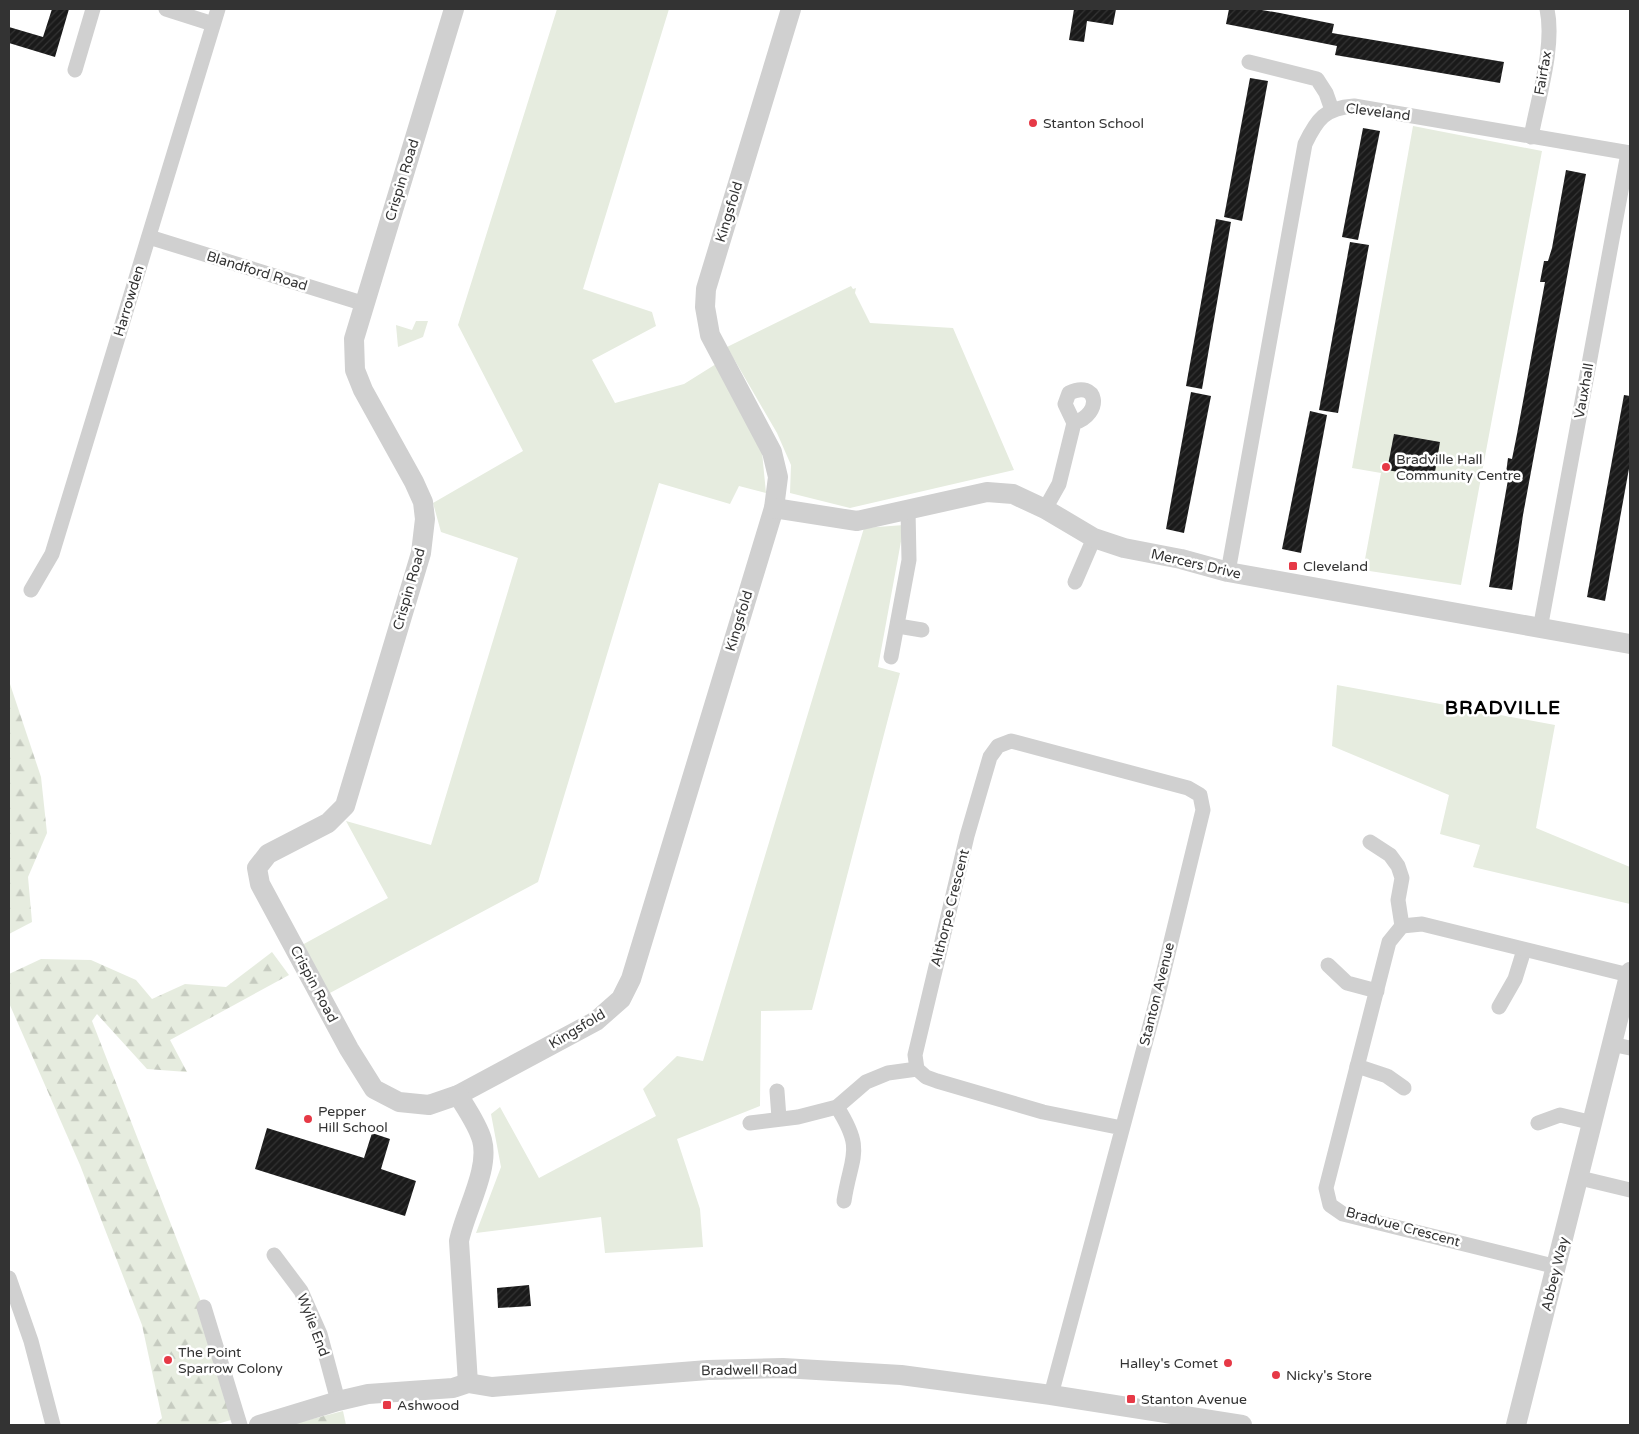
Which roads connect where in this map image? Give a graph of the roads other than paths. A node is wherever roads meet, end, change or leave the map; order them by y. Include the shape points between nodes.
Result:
1 (93, 9) edge
2 (166, 9) edge
3 (218, 9) edge
4 (454, 9) edge
5 (790, 9) edge
6 (1547, 9) edge
7 (213, 24) junction
8 (1249, 62) dead end
9 (75, 70) dead end
10 (1332, 110) junction
11 (1531, 137) junction
12 (1629, 153) edge
13 (149, 237) junction
14 (365, 304) junction
15 (1074, 423) dead end
16 (774, 508) junction
17 (908, 509) junction
18 (1045, 509) junction
19 (1094, 538) junction
20 (1228, 572) junction
21 (1075, 582) dead end
22 (32, 590) dead end
23 (898, 626) junction
24 (1540, 629) junction
25 (922, 630) dead end
26 (1630, 644) edge
27 (891, 657) dead end
28 (1200, 794) joint
29 (1370, 842) dead end
30 (1402, 926) junction
31 (1524, 950) junction
32 (1328, 965) dead end
33 (1630, 973) edge
34 (1376, 991) junction
35 (1499, 1007) dead end
36 (1621, 1046) edge
37 (1357, 1066) junction
38 (917, 1069) junction
39 (1404, 1088) dead end
40 (777, 1091) dead end
41 (458, 1095) junction
42 (399, 1102) joint
43 (837, 1107) junction
44 (779, 1118) junction
45 (1592, 1122) junction
46 (750, 1123) dead end
47 (1538, 1123) dead end
48 (1122, 1128) junction
49 (1580, 1178) junction
50 (1630, 1190) edge
51 (844, 1201) dead end
52 (274, 1255) dead end
53 (1557, 1267) junction
54 (9, 1278) edge
55 (204, 1307) dead end
56 (468, 1383) junction
57 (1051, 1395) junction
58 (338, 1401) junction
59 (53, 1425) edge
60 (240, 1425) edge
61 (259, 1425) edge
62 (1242, 1425) edge
63 (1516, 1425) edge

1 - 9 street
2 - 7 street
3 - 7 street, Harrowden
4 - 14 street, Crispin Road
5 - 16 street, Kingsfold via 706,289 705,307 710,336 772,452 778,477
6 - 11 street, Fairfax via 1550,26 1548,48
7 - 13 street, Harrowden
8 - 10 street via 1317,79
10 - 11 street, Cleveland via 1354,106
10 - 20 street, Cleveland via 1314,126 1306,144
11 - 12 street, Cleveland
12 - 24 street, Vauxhall
13 - 14 street, Blandford Road
13 - 22 street, Harrowden via 52,554
14 - 42 street, Crispin Road via 354,339 355,370 362,390 422,502 425,519 423,543 345,806 328,822 268,854 257,868 260,884 354,1057 374,1089
15 - 18 street via 1059,484
16 - 17 street, Mercers Drive via 858,521
16 - 41 street, Kingsfold via 631,979 621,999 596,1021
17 - 18 street, Mercers Drive via 987,492 1013,494
17 - 23 street via 910,560
18 - 19 street, Mercers Drive
19 - 20 street, Mercers Drive
19 - 21 street
20 - 24 street, Mercers Drive
23 - 25 street
23 - 27 street
24 - 26 street, Mercers Drive
28 - 38 street, Althorpe Crescent via 1188,788 1011,741 998,746 990,756 968,836 915,1054
28 - 48 street, Stanton Avenue via 1203,810
29 - 30 street via 1390,855 1398,866 1402,878 1398,900
30 - 31 street via 1422,924
30 - 34 street, Bradvue Crescent via 1389,942
31 - 33 street
31 - 35 street via 1515,979
32 - 34 street via 1347,983
33 - 36 street, Abbey Way
34 - 37 street, Bradvue Crescent
36 - 45 street, Abbey Way
37 - 39 street via 1387,1076
37 - 53 street, Bradvue Crescent via 1326,1188 1330,1205 1343,1214
38 - 43 street via 888,1073 866,1082
38 - 48 street via 926,1077 970,1092 1043,1112
40 - 44 street
41 - 42 street, Kingsfold via 429,1105
41 - 56 street via 482,1139 484,1161 459,1241
43 - 44 street via 798,1117
43 - 51 street via 853,1137 856,1154 848,1175
44 - 46 street
45 - 47 street via 1560,1115
45 - 49 street, Abbey Way
48 - 57 street, Stanton Avenue
49 - 50 street
49 - 53 street, Abbey Way
52 - 58 street, Wylie End via 305,1300 320,1334
53 - 63 street, Abbey Way
54 - 59 street via 32,1341
55 - 60 street
56 - 57 street, Bradwell Road via 492,1387 708,1370 783,1368 901,1375
56 - 58 street, Bradwell Road via 453,1388 368,1394
57 - 62 street, Bradwell Road
58 - 61 street, Bradwell Road

